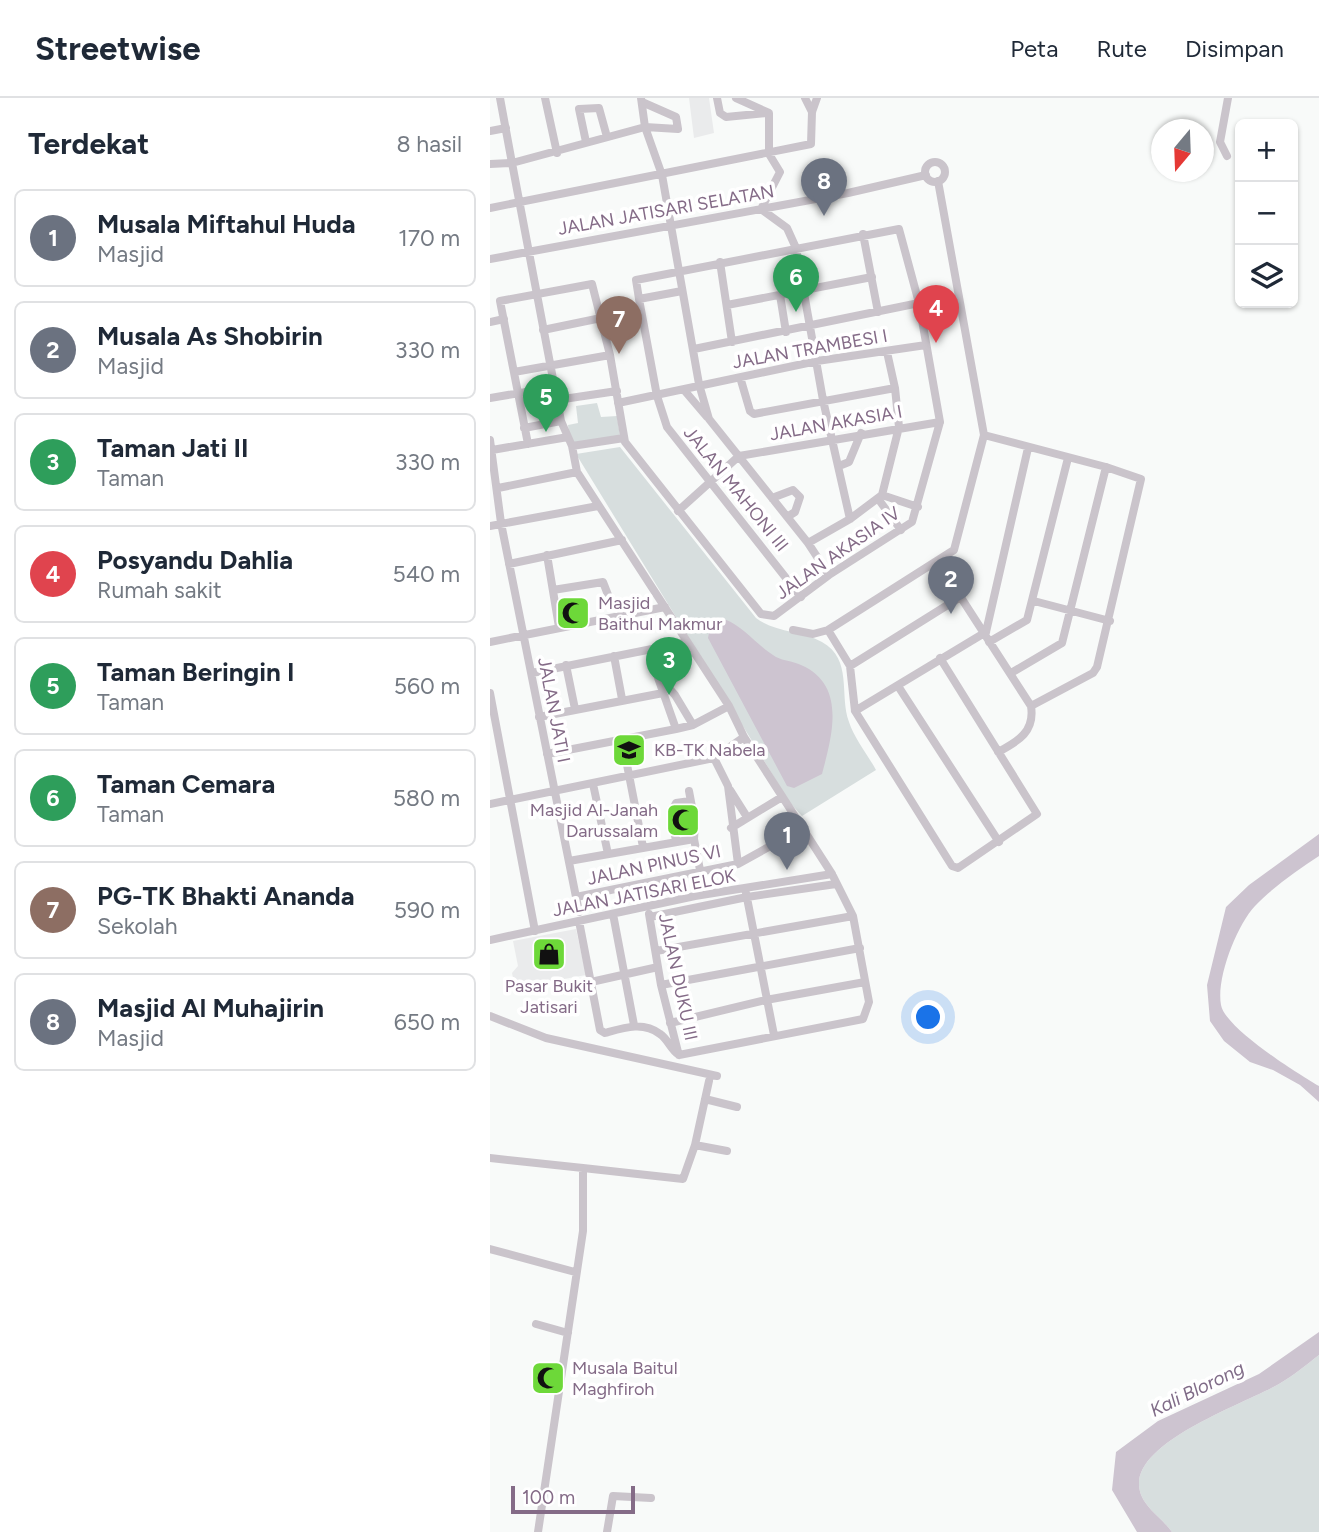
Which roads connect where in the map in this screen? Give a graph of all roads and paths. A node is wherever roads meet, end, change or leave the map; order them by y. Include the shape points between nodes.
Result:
1 (500, 98) edge
2 (545, 98) edge
3 (718, 98) edge
4 (736, 98) edge
5 (805, 98) edge
6 (817, 98) edge
7 (1228, 98) edge
8 (641, 100) edge
9 (812, 112) junction
10 (769, 113) junction
11 (506, 128) junction
12 (645, 128) junction
13 (490, 131) edge
14 (607, 137) junction
15 (586, 142) junction
16 (557, 153) junction
17 (769, 154) junction
18 (1227, 156) dead end
19 (512, 163) junction
20 (490, 164) edge
21 (926, 175) junction
22 (662, 176) junction
23 (937, 181) junction
24 (519, 203) junction
25 (490, 208) edge
26 (761, 209) junction
27 (673, 225) junction
28 (863, 234) junction
29 (796, 248) junction
30 (529, 252) junction
31 (490, 259) edge
32 (720, 262) junction
33 (681, 271) junction
34 (872, 277) junction
35 (804, 290) junction
36 (682, 291) junction
37 (535, 294) junction
38 (780, 295) junction
39 (639, 299) junction
40 (495, 302) edge
41 (919, 303) junction
42 (726, 304) junction
43 (878, 312) junction
44 (601, 318) junction
45 (504, 320) junction
46 (490, 322) edge
47 (812, 327) junction
48 (543, 330) junction
49 (786, 332) junction
50 (732, 342) junction
51 (926, 345) junction
52 (694, 349) junction
53 (887, 352) junction
54 (610, 355) junction
55 (817, 361) junction
56 (551, 365) junction
57 (514, 372) junction
58 (740, 377) junction
59 (699, 384) junction
60 (556, 387) junction
61 (895, 388) junction
62 (684, 390) junction
63 (617, 391) junction
64 (519, 393) junction
65 (657, 396) junction
66 (490, 398) edge
67 (557, 400) junction
68 (823, 400) junction
69 (618, 403) junction
70 (709, 419) junction
71 (561, 421) junction
72 (940, 422) junction
73 (899, 427) junction
74 (524, 428) junction
75 (862, 433) junction
76 (984, 435) junction
77 (568, 437) junction
78 (624, 438) junction
79 (832, 439) junction
80 (490, 440) edge
81 (527, 444) junction
82 (572, 446) junction
83 (1028, 448) junction
84 (492, 450) junction
85 (739, 456) junction
86 (1068, 458) junction
87 (839, 467) junction
88 (1106, 467) junction
89 (577, 471) junction
90 (712, 483) junction
91 (498, 488) junction
92 (880, 497) junction
93 (772, 498) junction
94 (598, 506) junction
95 (918, 507) junction
96 (678, 511) junction
97 (787, 517) junction
98 (850, 519) junction
99 (501, 523) junction
100 (490, 526) edge
101 (901, 530) junction
102 (622, 540) junction
103 (808, 543) junction
104 (547, 555) junction
105 (939, 562) junction
106 (509, 564) junction
107 (829, 575) junction
108 (553, 590) junction
109 (962, 596) junction
110 (802, 597) junction
111 (1034, 601) junction
112 (665, 607) junction
113 (1070, 611) junction
114 (627, 616) junction
115 (1110, 621) junction
116 (559, 627) junction
117 (793, 630) dead end
118 (828, 630) junction
119 (986, 632) junction
120 (523, 635) junction
121 (490, 642) edge
122 (687, 642) junction
123 (989, 642) junction
124 (653, 650) junction
125 (614, 656) junction
126 (940, 658) junction
127 (566, 665) junction
128 (850, 666) junction
129 (532, 673) junction
130 (1011, 673) junction
131 (657, 675) junction
132 (898, 686) junction
133 (663, 693) junction
134 (490, 694) edge
135 (622, 699) junction
136 (729, 706) junction
137 (1031, 706) junction
138 (575, 709) junction
139 (855, 711) junction
140 (539, 717) junction
141 (693, 724) junction
142 (676, 729) junction
143 (744, 737) junction
144 (622, 739) junction
145 (998, 752) junction
146 (547, 754) junction
147 (714, 758) junction
148 (631, 775) junction
149 (593, 784) junction
150 (728, 786) junction
151 (554, 791) junction
152 (689, 791) dead end
153 (782, 797) junction
154 (511, 801) junction
155 (691, 801) junction
156 (490, 804) edge
157 (747, 817) junction
158 (732, 828) junction
159 (801, 829) junction
160 (694, 839) junction
161 (676, 841) junction
162 (999, 842) junction
163 (643, 847) junction
164 (608, 854) junction
165 (569, 861) junction
166 (738, 864) junction
167 (700, 870) junction
168 (832, 874) junction
169 (836, 884) junction
170 (746, 892) junction
171 (576, 897) junction
172 (647, 906) junction
173 (613, 914) junction
174 (853, 916) junction
175 (579, 917) junction
176 (650, 917) junction
177 (535, 931) junction
178 (753, 933) junction
179 (490, 940) edge
180 (860, 948) junction
181 (656, 951) junction
182 (761, 966) junction
183 (658, 967) junction
184 (626, 975) junction
185 (591, 982) junction
186 (865, 982) junction
187 (661, 985) junction
188 (766, 1000) junction
189 (490, 1016) edge
190 (670, 1023) junction
191 (634, 1025) junction
192 (774, 1035) junction
193 (679, 1055) junction
194 (705, 1099) junction
195 (737, 1107) dead end
196 (695, 1145) junction
197 (727, 1151) dead end
198 (490, 1158) edge
199 (583, 1168) junction
200 (490, 1249) edge
201 (575, 1272) junction
202 (536, 1324) dead end
203 (568, 1333) junction
204 (651, 1498) dead end
205 (538, 1532) edge
206 (607, 1532) edge

1 - 11 street
2 - 16 street
3 - 10 street via 720,113 726,117
4 - 10 street
5 - 9 street
6 - 9 street
7 - 18 street via 1220,142
8 - 12 street
8 - 12 street via 678,120 677,130
9 - 17 street via 813,142
10 - 17 street
11 - 13 street
11 - 19 street
12 - 14 street
12 - 22 street
14 - 15 street
14 - 15 street via 599,108 579,109
15 - 16 street
16 - 19 street
17 - 22 street
17 - 26 street via 780,172
19 - 20 street
19 - 24 street
21 - 23 street
21 - 23 street via 930,163 940,163 945,174
21 - 26 street, JALAN JATISARI SELATAN
22 - 24 street
22 - 27 street
23 - 76 street
24 - 25 street
24 - 30 street
26 - 27 street, JALAN JATISARI SELATAN
26 - 29 street via 787,228
27 - 30 street, JALAN JATISARI SELATAN
27 - 33 street
28 - 29 street
28 - 34 street
28 - 41 street via 900,231
29 - 32 street
29 - 35 street
30 - 31 street, JALAN JATISARI SELATAN
30 - 37 street
32 - 33 street
32 - 42 street
33 - 36 street
33 - 39 street via 638,278
34 - 35 street
34 - 43 street
35 - 38 street
35 - 47 street
36 - 39 street
36 - 52 street
37 - 40 street
37 - 44 street via 595,286
37 - 48 street
38 - 42 street
38 - 49 street
39 - 65 street, JALAN MAHONI III
40 - 45 street
41 - 43 street
41 - 51 street
42 - 50 street
43 - 47 street
44 - 48 street
44 - 54 street
45 - 46 street
45 - 57 street
47 - 49 street
47 - 55 street
48 - 56 street
49 - 50 street
50 - 52 street
51 - 53 street, JALAN TRAMBESI I
51 - 72 street
52 - 59 street
53 - 55 street, JALAN TRAMBESI I
53 - 61 street
54 - 56 street
54 - 63 street
55 - 58 street, JALAN TRAMBESI I
55 - 68 street
56 - 57 street
56 - 60 street
57 - 64 street
58 - 59 street, JALAN TRAMBESI I
58 - 68 street via 753,414
59 - 62 street, JALAN TRAMBESI I
59 - 70 street
60 - 64 street
60 - 67 street
61 - 68 street
61 - 73 street
62 - 65 street, JALAN TRAMBESI I
62 - 70 street
63 - 67 street
63 - 69 street
64 - 66 street
64 - 74 street
65 - 69 street, JALAN TRAMBESI I
65 - 90 street, JALAN MAHONI III via 667,427
67 - 71 street
68 - 79 street
69 - 78 street
70 - 85 street
71 - 74 street
71 - 77 street
72 - 73 street, JALAN AKASIA I
72 - 95 street, JALAN AKASIA IV
73 - 75 street, JALAN AKASIA I
73 - 92 street
74 - 81 street
75 - 79 street, JALAN AKASIA I
75 - 87 street via 849,462
76 - 83 street
76 - 105 street via 954,550
77 - 81 street
77 - 82 street
78 - 82 street
78 - 96 street
79 - 85 street, JALAN AKASIA I
79 - 87 street
80 - 84 street, JALAN JATI I
81 - 84 street
82 - 89 street
83 - 86 street
83 - 119 street
84 - 91 street, JALAN JATI I
85 - 90 street
85 - 93 street
86 - 88 street
86 - 111 street
87 - 98 street
88 - 113 street
88 - 115 street via 1141,482
89 - 91 street
89 - 94 street
90 - 96 street
90 - 110 street, JALAN MAHONI III
91 - 99 street, JALAN JATI I
92 - 95 street
92 - 98 street
92 - 101 street
93 - 97 street
93 - 97 street via 793,490 800,497 795,512
94 - 99 street
94 - 102 street
95 - 101 street, JALAN AKASIA IV via 914,520
96 - 110 street, JALAN AKASIA IV via 765,617
97 - 103 street
98 - 103 street
99 - 100 street
99 - 106 street, JALAN JATI I
101 - 107 street, JALAN AKASIA IV
102 - 104 street
102 - 112 street
103 - 107 street
104 - 106 street
104 - 108 street
105 - 109 street
105 - 118 street
106 - 120 street, JALAN JATI I
107 - 110 street, JALAN AKASIA IV
108 - 114 street via 603,582 610,600
108 - 116 street
109 - 119 street
109 - 128 street
111 - 113 street
111 - 123 street via 1026,622
112 - 114 street
112 - 122 street
113 - 115 street
113 - 130 street via 1062,643
114 - 116 street
115 - 137 street via 1093,673
116 - 120 street
117 - 118 street via 813,634
118 - 128 street
119 - 123 street
119 - 126 street
120 - 121 street
120 - 129 street, JALAN JATI I
122 - 124 street
122 - 136 street
123 - 130 street
124 - 125 street
124 - 131 street
125 - 127 street
125 - 135 street
126 - 132 street
126 - 145 street
127 - 129 street
127 - 138 street
128 - 139 street
129 - 140 street, JALAN JATI I
130 - 137 street
131 - 133 street
131 - 141 street
132 - 139 street
132 - 162 street
133 - 135 street
133 - 142 street
134 - 154 street
135 - 138 street
136 - 141 street
136 - 143 street
137 - 145 street via 1032,721 1025,734
138 - 140 street
139 - 162 street via 952,866 960,867
140 - 146 street, JALAN JATI I
141 - 142 street
142 - 144 street
143 - 147 street
143 - 153 street
144 - 146 street
144 - 148 street
145 - 162 street via 1037,814
146 - 151 street, JALAN JATI I
147 - 148 street
147 - 150 street
148 - 149 street
148 - 163 street
149 - 151 street
149 - 164 street
150 - 157 street
150 - 158 street
151 - 154 street
151 - 165 street, JALAN JATI I
152 - 155 street
153 - 157 street
153 - 159 street
154 - 156 street
154 - 177 street
155 - 160 street
155 - 161 street via 676,803 671,812
157 - 158 street
158 - 166 street
159 - 166 street
159 - 168 street
160 - 161 street
160 - 167 street
161 - 163 street
163 - 164 street
164 - 165 street
165 - 171 street, JALAN JATI I
166 - 167 street, JALAN PINUS VI
167 - 171 street, JALAN PINUS VI
168 - 169 street
168 - 170 street, JALAN JATISARI ELOK
169 - 170 street, JALAN JATISARI ELOK
169 - 174 street
170 - 172 street, JALAN JATISARI ELOK
170 - 176 street, JALAN JATISARI ELOK
170 - 178 street
171 - 175 street, JALAN JATI I
172 - 173 street, JALAN JATISARI ELOK
172 - 176 street, JALAN DUKU III
173 - 175 street, JALAN JATISARI ELOK
173 - 184 street
174 - 178 street
174 - 180 street
175 - 177 street, JALAN JATISARI ELOK
175 - 185 street, JALAN JATI I
176 - 181 street, JALAN DUKU III
177 - 179 street, JALAN JATISARI ELOK
178 - 181 street
178 - 182 street
180 - 182 street
180 - 186 street
181 - 183 street, JALAN DUKU III
182 - 187 street
182 - 188 street
183 - 184 street
183 - 187 street, JALAN DUKU III
184 - 185 street
184 - 191 street
185 - 191 street, JALAN JATI I via 603,1032
186 - 188 street
186 - 192 street via 869,1002 863,1019
187 - 190 street, JALAN DUKU III
188 - 190 street
188 - 192 street
189 - 194 street via 546,1038 713,1079
190 - 193 street, JALAN DUKU III
191 - 193 street via 659,1032
192 - 193 street
194 - 195 street
194 - 196 street
196 - 197 street
196 - 199 street via 686,1175 678,1180
198 - 199 street
199 - 201 street via 583,1231
200 - 201 street
201 - 203 street
202 - 203 street
203 - 205 street
204 - 206 street via 613,1496

